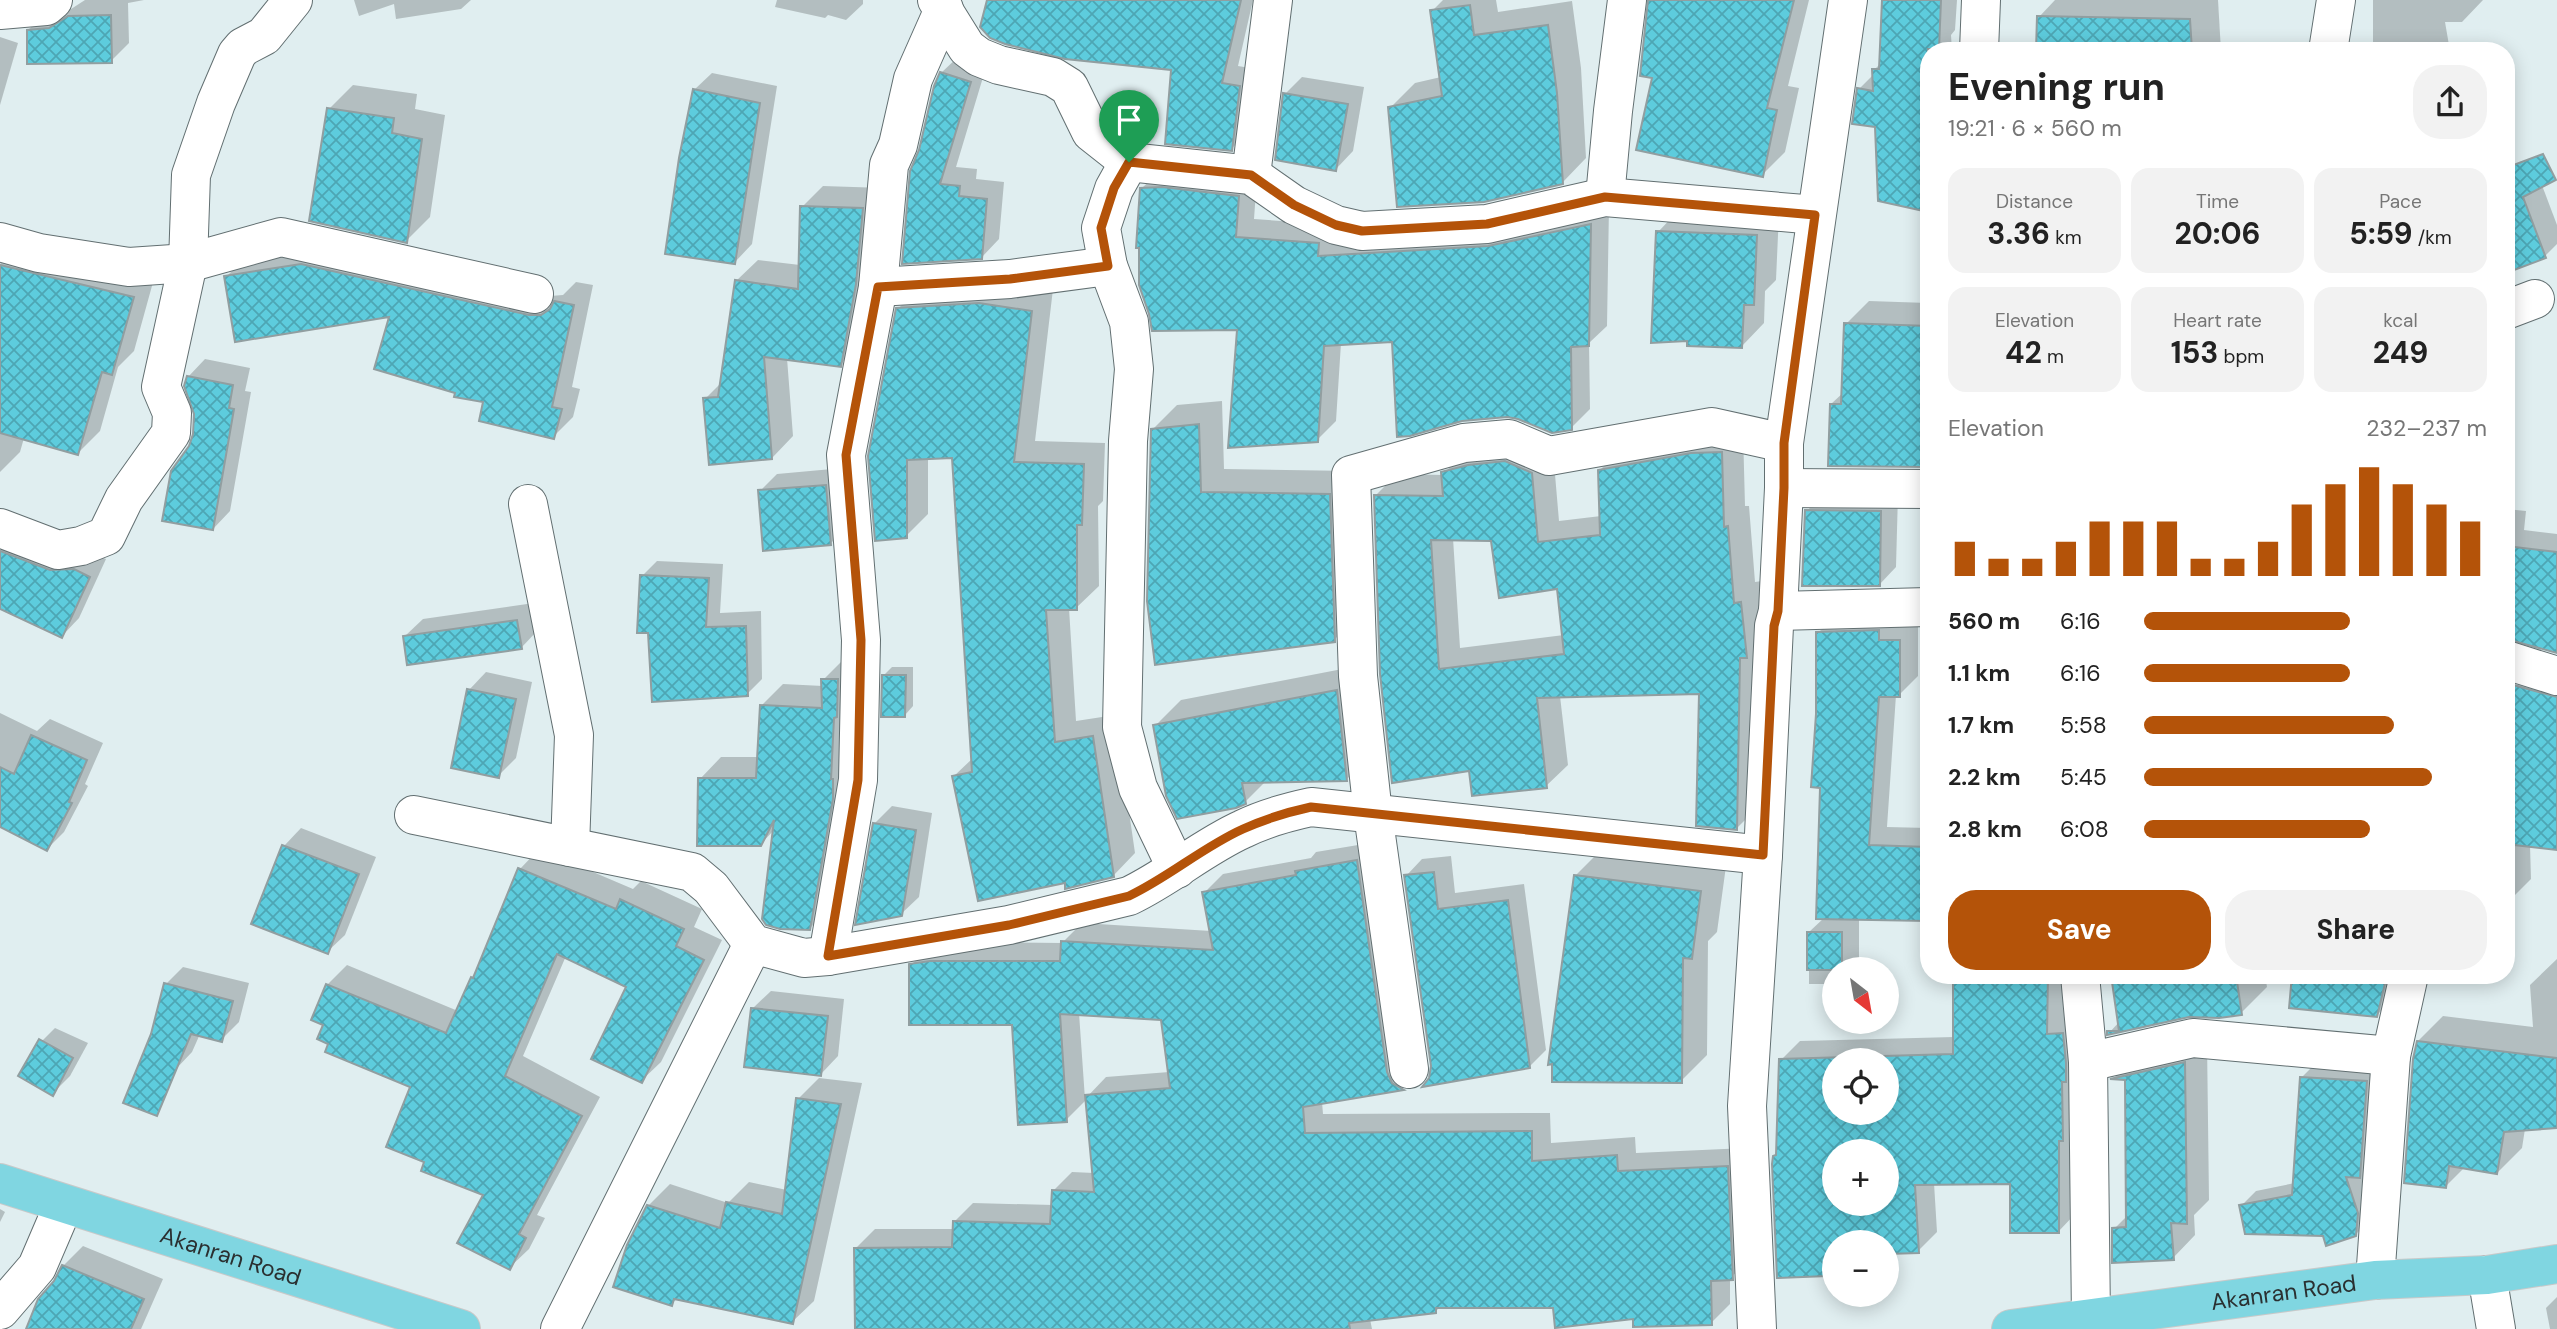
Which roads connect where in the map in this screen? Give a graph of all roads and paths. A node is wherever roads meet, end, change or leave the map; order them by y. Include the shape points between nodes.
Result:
1 (53, 0) edge
2 (293, 0) edge
3 (1273, 0) edge
4 (1627, 0) edge
5 (1848, 0) edge
6 (1981, 0) edge
7 (2336, 0) edge
8 (940, 5) edge
9 (0, 10) edge
10 (1979, 42) edge
11 (2329, 42) edge
12 (1129, 162) junction
13 (1251, 175) junction
14 (1605, 197) junction
15 (1815, 215) junction
16 (0, 242) edge
17 (188, 263) junction
18 (1108, 266) junction
19 (878, 287) junction
20 (534, 294) dead end
21 (1784, 443) junction
22 (1784, 488) junction
23 (1920, 489) edge
24 (528, 504) dead end
25 (0, 528) edge
26 (1920, 607) edge
27 (1778, 611) junction
28 (2515, 663) edge
29 (2557, 676) edge
30 (1373, 814) junction
31 (414, 815) dead end
32 (570, 847) junction
33 (1763, 855) junction
34 (1177, 869) junction
35 (753, 944) junction
36 (828, 956) junction
37 (2081, 984) edge
38 (2407, 984) edge
39 (2391, 1056) junction
40 (2088, 1062) junction
41 (1409, 1069) dead end
42 (0, 1183) edge
43 (64, 1205) junction
44 (2557, 1265) edge
45 (2487, 1275) junction
46 (2375, 1280) junction
47 (0, 1311) edge
48 (2091, 1319) junction
49 (442, 1326) edge
50 (560, 1329) edge
51 (1756, 1329) edge
52 (2011, 1329) edge
53 (2496, 1329) edge

1 - 9 street via 46,6
2 - 17 street via 271,29 243,47 231,64 191,175
3 - 13 street
4 - 14 street
5 - 15 street
6 - 10 street
7 - 11 street
8 - 12 street via 967,48 979,57 1053,77 1069,87 1091,132
8 - 19 street via 889,165
12 - 13 street
12 - 18 street via 1114,188 1101,228
13 - 14 street via 1294,205 1336,225 1362,231 1487,224
14 - 15 street
15 - 21 street
16 - 17 street via 129,267
17 - 20 street via 281,237
17 - 25 street via 161,387 172,413 171,433 124,499 106,536 58,550
18 - 19 street via 1010,279
18 - 34 street via 1129,322 1134,369 1128,441 1122,727 1138,788
19 - 36 street via 846,455 861,640 858,780
21 - 22 street
21 - 30 street via 1712,427 1549,456 1509,439 1464,443 1351,475 1357,676
22 - 23 street
22 - 27 street
24 - 32 street via 574,735
26 - 27 street
27 - 33 street
28 - 29 street
30 - 33 street
30 - 34 street via 1311,807 1280,814 1241,830
30 - 41 street
31 - 32 street
32 - 35 street via 692,872 711,888
33 - 51 street via 1747,1106
34 - 36 street via 1116,899 1009,925
35 - 36 street via 804,958
35 - 50 street
37 - 40 street
38 - 39 street
39 - 40 street via 2193,1038
39 - 46 street
40 - 48 street
42 - 43 main road, Akanran Road
43 - 47 street via 37,1267
43 - 49 main road, Akanran Road
44 - 45 main road, Akanran Road
45 - 46 main road, Akanran Road
45 - 53 street
46 - 48 main road, Akanran Road
48 - 52 main road, Akanran Road

